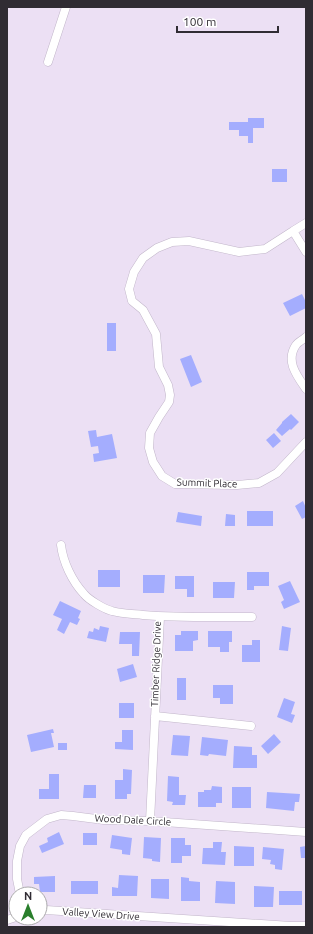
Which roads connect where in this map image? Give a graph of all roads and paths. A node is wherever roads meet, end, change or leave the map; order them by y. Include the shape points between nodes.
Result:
1 (66, 7) edge
2 (48, 62) dead end
3 (306, 223) edge
4 (293, 231) junction
5 (306, 252) edge
6 (306, 337) edge
7 (306, 389) edge
8 (306, 442) edge
9 (61, 545) dead end
10 (160, 617) junction
11 (252, 617) dead end
12 (155, 716) junction
13 (251, 726) dead end
14 (150, 821) junction
15 (306, 832) edge
16 (18, 886) edge
17 (48, 910) edge
18 (306, 926) edge

1 - 2 street
3 - 4 street, Summit Place
4 - 5 street
4 - 8 street, Summit Place via 265,249 239,252 189,241 172,242 143,258 134,272 129,289 132,301 143,310 156,334 159,367 170,394 169,402 150,433 149,448 153,462 162,476 175,484 259,483 277,473
6 - 7 street via 296,344 291,362
9 - 10 street, Timber Ridge Drive via 66,564 84,595 112,611
10 - 11 street
10 - 12 street, Timber Ridge Drive
12 - 13 street
12 - 14 street, Timber Ridge Drive
14 - 15 street, Wood Dale Circle
14 - 16 street, Wood Dale Circle via 104,820 64,815 46,819 26,835 20,846 16,878
17 - 18 street, Valley View Drive

